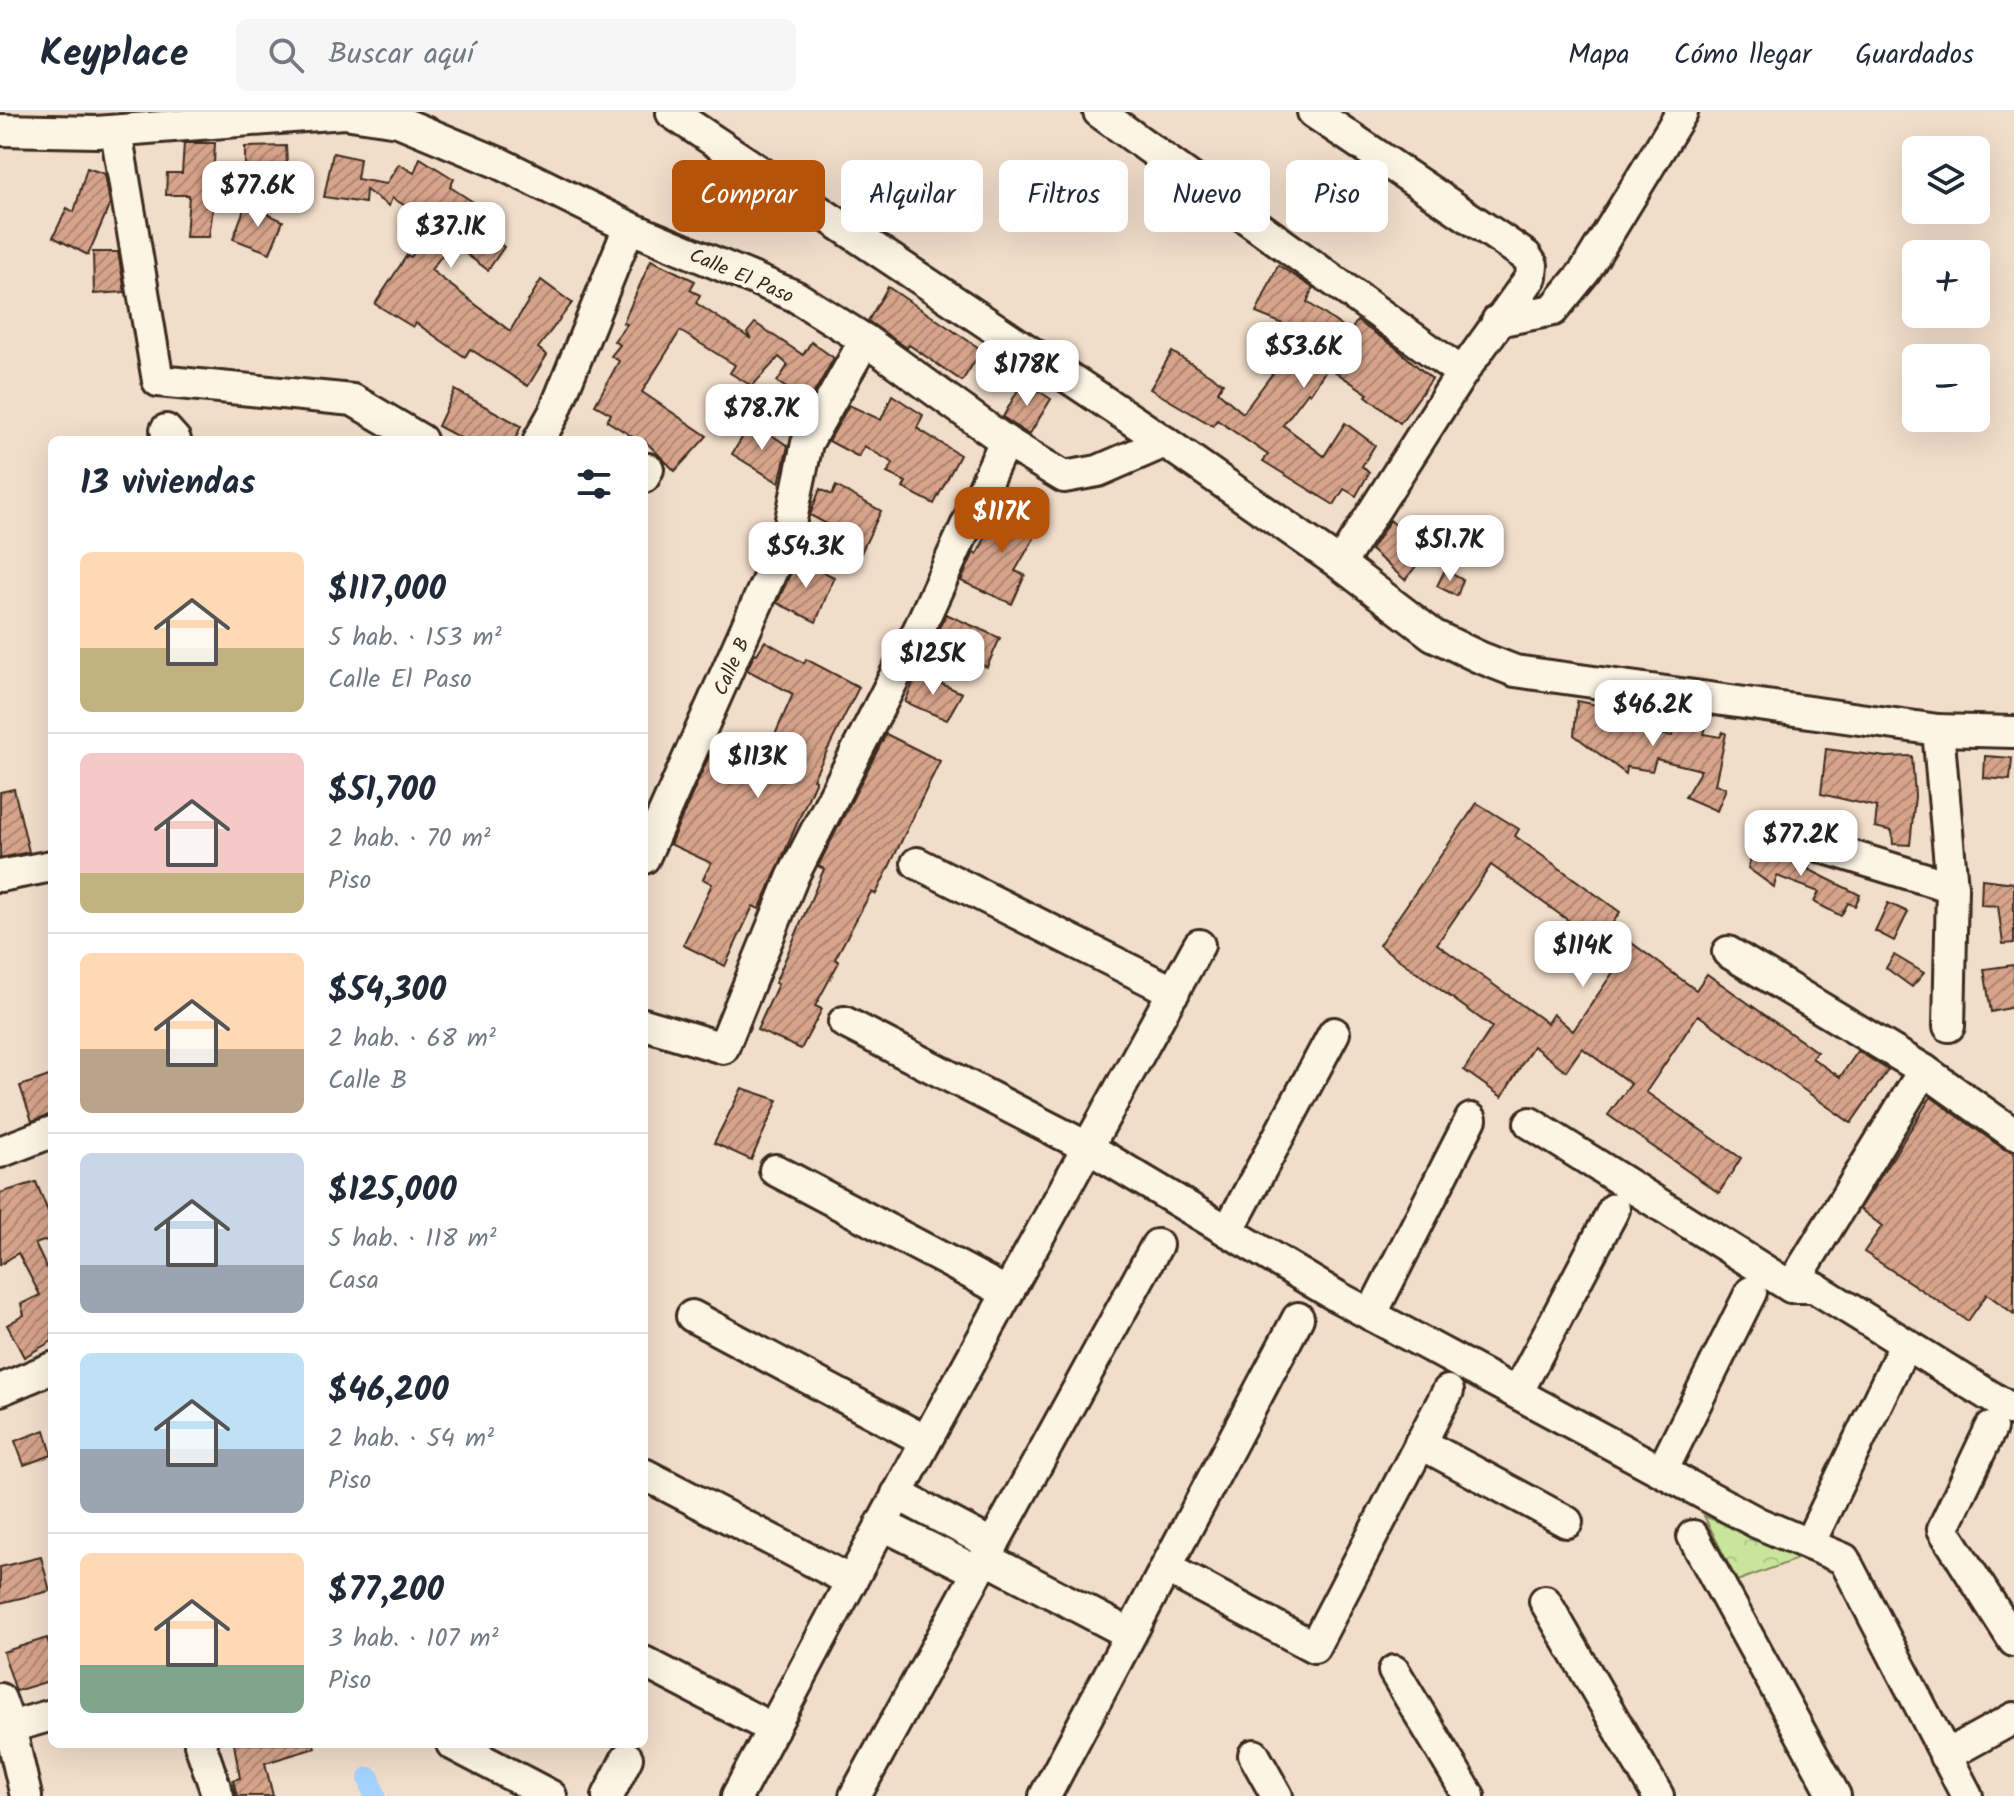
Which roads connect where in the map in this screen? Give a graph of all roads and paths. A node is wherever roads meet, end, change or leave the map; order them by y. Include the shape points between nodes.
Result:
1 (1099, 112) edge
2 (1313, 112) edge
3 (1682, 112) edge
4 (672, 113) edge
5 (0, 130) edge
6 (116, 131) junction
7 (629, 227) junction
8 (1532, 265) junction
9 (1585, 271) junction
10 (1497, 321) junction
11 (865, 340) junction
12 (1462, 373) junction
13 (414, 436) edge
14 (541, 436) edge
15 (1005, 441) junction
16 (1165, 442) junction
17 (1340, 564) junction
18 (1938, 730) junction
19 (2014, 732) edge
20 (1776, 833) dead end
21 (648, 849) edge
22 (917, 863) dead end
23 (48, 867) edge
24 (0, 876) edge
25 (1952, 887) junction
26 (1199, 945) dead end
27 (1728, 952) dead end
28 (1174, 992) junction
29 (844, 1022) dead end
30 (648, 1025) edge
31 (1949, 1026) dead end
32 (1334, 1033) dead end
33 (1924, 1070) junction
34 (1471, 1119) dead end
35 (1530, 1123) dead end
36 (48, 1134) edge
37 (2014, 1134) edge
38 (1089, 1148) junction
39 (0, 1152) edge
40 (775, 1170) dead end
41 (1614, 1209) dead end
42 (1228, 1231) junction
43 (1157, 1245) dead end
44 (1791, 1287) junction
45 (1751, 1292) dead end
46 (1008, 1293) junction
47 (1371, 1315) junction
48 (692, 1316) dead end
49 (1298, 1318) dead end
50 (1898, 1359) dead end
51 (48, 1370) edge
52 (0, 1390) edge
53 (1448, 1391) dead end
54 (1517, 1393) junction
55 (2002, 1419) edge
56 (926, 1441) junction
57 (1420, 1443) junction
58 (1662, 1471) junction
59 (648, 1476) edge
60 (897, 1494) junction
61 (1567, 1522) dead end
62 (881, 1524) junction
63 (1693, 1536) dead end
64 (1809, 1544) junction
65 (985, 1558) junction
66 (1166, 1568) junction
67 (851, 1581) junction
68 (1545, 1601) dead end
69 (1130, 1634) junction
70 (2014, 1641) edge
71 (648, 1664) edge
72 (1394, 1671) dead end
73 (48, 1715) edge
74 (3, 1718) edge
75 (2014, 1718) edge
76 (773, 1729) junction
77 (201, 1748) edge
78 (460, 1748) edge
79 (1254, 1755) dead end
80 (1945, 1756) junction
81 (627, 1758) dead end
82 (26, 1796) edge
83 (218, 1796) edge
84 (551, 1796) edge
85 (608, 1796) edge
86 (737, 1796) edge
87 (855, 1796) edge
88 (1045, 1796) edge
89 (1277, 1796) edge
90 (1469, 1796) edge
91 (1658, 1796) edge
92 (1835, 1796) edge
93 (1967, 1796) edge

1 - 12 street
2 - 8 street
3 - 9 street
4 - 16 street
5 - 6 street, Calle El Paso
6 - 7 street, Calle El Paso via 344,113 398,121
6 - 13 street via 158,381 353,400
7 - 11 street, Calle El Paso via 795,296
7 - 14 street
8 - 9 street
8 - 10 street via 1531,277
9 - 10 street via 1553,310
10 - 12 street
11 - 15 street, Calle El Paso
11 - 21 street, Calle B via 807,443 788,534
12 - 17 street
15 - 16 street, Calle El Paso via 1064,477 1098,471
15 - 30 street via 919,629 793,876 723,1048
16 - 17 street
17 - 18 street via 1433,635 1515,671
18 - 19 street
18 - 25 street
20 - 25 street
22 - 28 street
23 - 24 street
25 - 31 street
26 - 28 street
27 - 33 street
28 - 38 street
29 - 38 street
32 - 42 street
33 - 37 street
33 - 44 street
34 - 47 street
35 - 44 street
36 - 39 street
38 - 42 street
38 - 46 street
40 - 46 street
41 - 54 street
42 - 47 street
43 - 65 street
44 - 55 street via 1814,1287
45 - 58 street
46 - 56 street
47 - 54 street
48 - 56 street
49 - 66 street
50 - 64 street
51 - 52 street
53 - 57 street
54 - 58 street
55 - 70 street via 1943,1529
56 - 60 street
57 - 61 street
57 - 66 street via 1314,1647
58 - 64 street
59 - 67 street
60 - 62 street
60 - 65 street
62 - 65 street
62 - 67 street
63 - 92 street
64 - 80 street via 1844,1559
65 - 69 street
65 - 87 street
66 - 69 street
67 - 76 street
68 - 91 street
69 - 88 street
71 - 76 street
72 - 90 street
73 - 74 street
74 - 82 street
75 - 80 street
76 - 86 street
77 - 83 street
78 - 84 street
79 - 89 street
80 - 93 street
81 - 85 street

